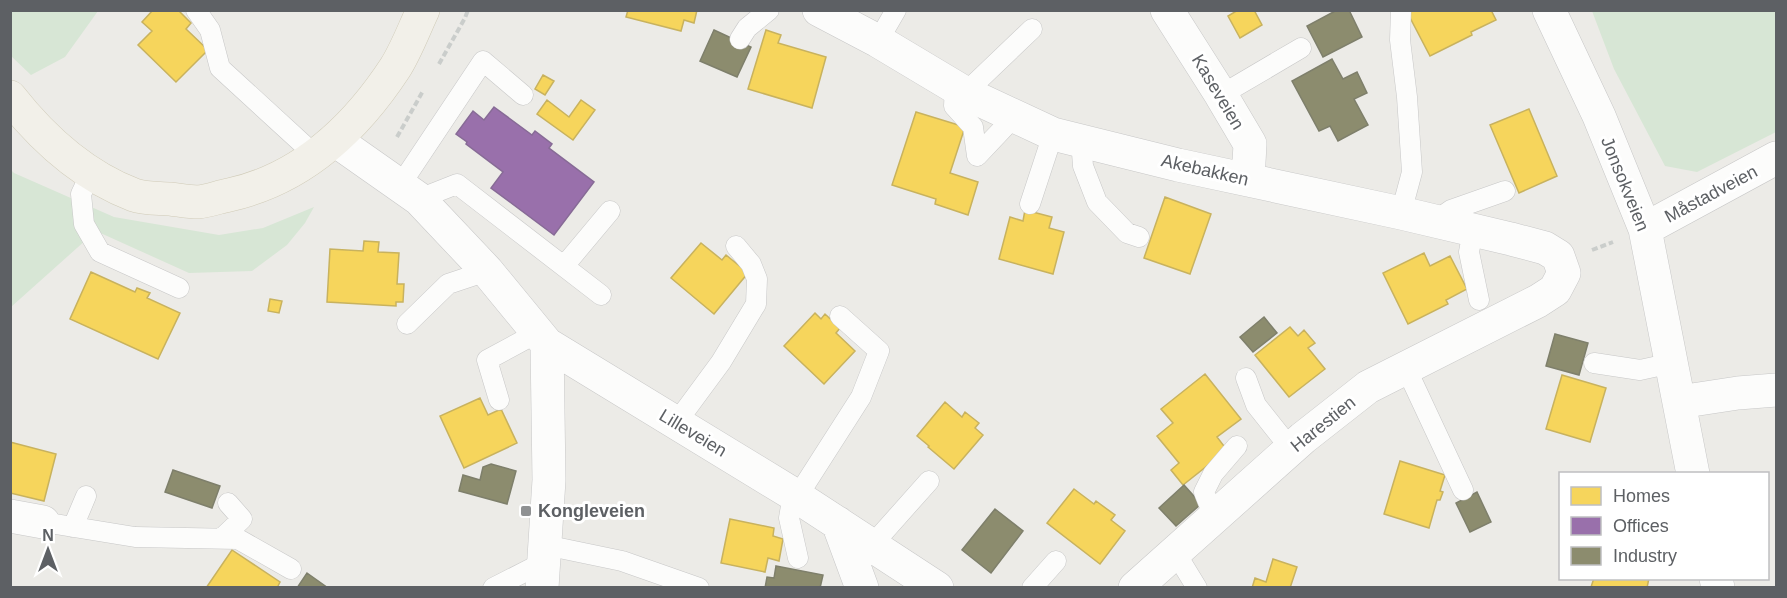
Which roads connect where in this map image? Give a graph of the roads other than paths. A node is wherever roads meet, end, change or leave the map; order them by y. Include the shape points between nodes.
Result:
1 (196, 10) edge
2 (423, 10) edge
3 (769, 10) edge
4 (819, 10) edge
5 (896, 10) edge
6 (1167, 10) edge
7 (1401, 10) edge
8 (1549, 10) edge
9 (1032, 29) dead end
10 (740, 39) dead end
11 (878, 41) junction
12 (1301, 48) dead end
13 (960, 90) junction
14 (523, 95) dead end
15 (1221, 95) junction
16 (10, 97) edge
17 (1015, 116) junction
18 (1067, 137) junction
19 (326, 148) junction
20 (1776, 158) edge
21 (91, 173) junction
22 (1248, 180) junction
23 (1505, 191) dead end
24 (410, 192) junction
25 (1030, 204) dead end
26 (610, 211) dead end
27 (1401, 213) junction
28 (1435, 221) junction
29 (1645, 229) junction
30 (1473, 230) junction
31 (1139, 237) dead end
32 (736, 246) dead end
33 (564, 266) junction
34 (487, 272) junction
35 (179, 288) dead end
36 (601, 294) dead end
37 (1479, 300) dead end
38 (1538, 301) joint
39 (840, 316) dead end
40 (407, 324) dead end
41 (542, 338) junction
42 (1594, 363) dead end
43 (1672, 363) junction
44 (1406, 368) junction
45 (1246, 378) dead end
46 (1776, 390) edge
47 (500, 400) dead end
48 (1679, 402) junction
49 (676, 423) junction
50 (1237, 446) dead end
51 (1291, 449) junction
52 (1693, 472) edge
53 (929, 481) dead end
54 (1463, 490) dead end
55 (86, 496) dead end
56 (795, 496) junction
57 (228, 503) dead end
58 (10, 516) edge
59 (1214, 517) junction
60 (838, 523) junction
61 (58, 525) junction
62 (222, 539) junction
63 (872, 545) junction
64 (1175, 552) junction
65 (798, 558) dead end
66 (1056, 561) dead end
67 (544, 565) edge
68 (291, 569) dead end
69 (1148, 583) edge
70 (493, 588) edge
71 (699, 588) edge
72 (862, 588) edge
73 (937, 588) edge
74 (1032, 588) edge
75 (1197, 588) edge

1 - 19 lane via 210,30 220,68
2 - 19 main road via 396,66 367,107
3 - 10 lane
4 - 11 street, Akebakken
5 - 11 lane
6 - 15 street, Kaseveien
7 - 27 lane via 1400,40 1412,172
8 - 29 street, Jonsokveien via 1599,116
9 - 13 lane
11 - 13 street, Akebakken
12 - 15 lane
13 - 17 street, Akebakken
13 - 17 lane via 954,106 973,128 977,156
14 - 24 lane via 483,61
15 - 22 street, Kaseveien via 1250,144
16 - 21 main road via 29,122 62,153
17 - 18 street, Akebakken
18 - 22 street, Akebakken
18 - 25 lane
18 - 31 lane via 1097,202 1127,233
19 - 21 main road via 282,177 245,192 198,202 136,196
19 - 24 street via 377,171
20 - 29 street, Måstadveien
21 - 35 lane via 81,194 84,224 100,252
22 - 27 street, Akebakken
23 - 28 lane via 1451,210
24 - 33 lane via 457,184
24 - 34 street
26 - 33 lane
27 - 28 street, Akebakken
28 - 30 street, Akebakken
29 - 43 street, Jonsokveien
30 - 37 lane via 1469,252
30 - 38 street, Akebakken via 1545,248 1558,256 1564,273 1555,290
32 - 49 lane via 757,279 756,303 721,362
33 - 36 lane
34 - 40 lane via 448,284
34 - 41 street
38 - 44 street, Harestien
39 - 56 lane via 879,351 861,397
41 - 47 lane via 487,360
41 - 49 street, Lilleveien
41 - 67 street via 549,480
42 - 43 lane via 1640,370
43 - 48 street, Jonsokveien
44 - 51 street, Harestien via 1368,387
44 - 54 lane
45 - 51 lane via 1256,405
46 - 48 street
48 - 52 street, Jonsokveien
49 - 56 street, Lilleveien
50 - 59 lane via 1213,474 1204,492
51 - 59 street, Harestien
53 - 63 lane
55 - 61 lane
56 - 60 street, Lilleveien
56 - 65 lane via 789,518
57 - 62 lane via 242,519
58 - 61 street
59 - 64 street, Harestien
60 - 63 street, Lilleveien
60 - 72 street
61 - 62 lane via 135,537
62 - 68 lane via 238,539
63 - 73 street, Lilleveien
64 - 69 street, Harestien
64 - 75 lane
66 - 74 lane
67 - 70 lane
67 - 71 lane via 622,561

